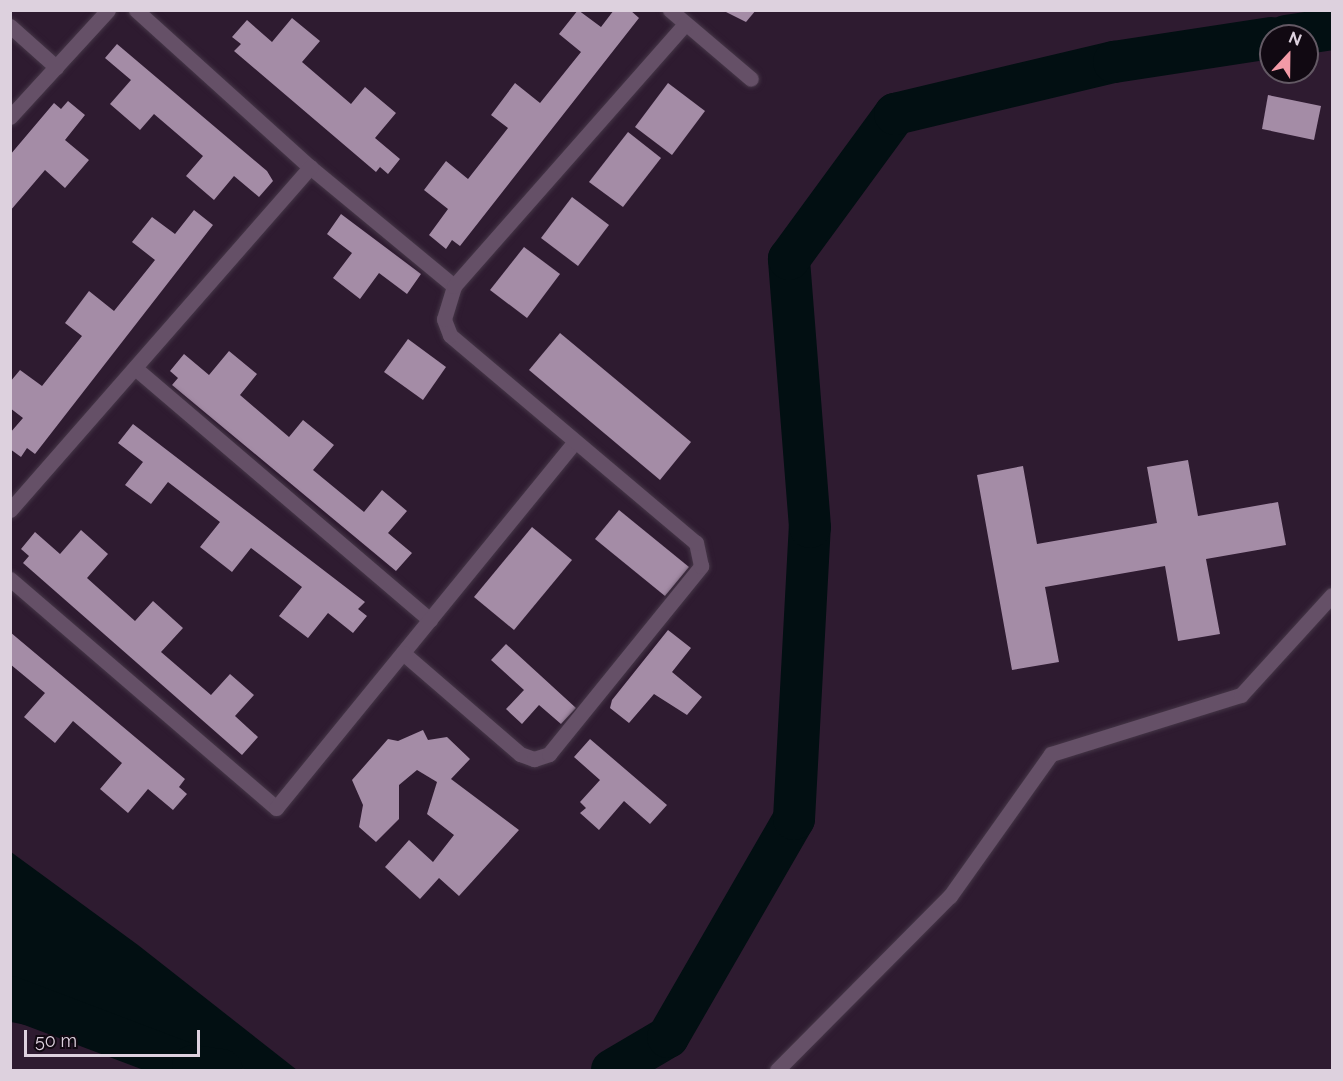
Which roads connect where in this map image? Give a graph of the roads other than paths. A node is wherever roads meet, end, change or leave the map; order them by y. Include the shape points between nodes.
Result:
1 (108, 10) edge
2 (136, 10) edge
3 (670, 10) edge
4 (685, 24) junction
5 (10, 26) edge
6 (56, 67) junction
7 (750, 79) dead end
8 (10, 117) edge
9 (310, 167) junction
10 (454, 286) junction
11 (135, 368) junction
12 (575, 441) junction
13 (10, 510) edge
14 (10, 579) edge
15 (1332, 595) edge
16 (430, 620) junction
17 (403, 653) junction
18 (777, 1071) edge

1 - 6 street
2 - 9 street
3 - 4 street
4 - 7 street
4 - 10 street
5 - 6 street
6 - 8 street
9 - 10 street
9 - 11 street
10 - 12 street via 444,319 450,335
11 - 13 street
11 - 16 street
12 - 16 street
12 - 17 street via 696,543 701,566 549,754 534,759 520,754
14 - 17 street via 276,808
15 - 18 street via 1241,695 1051,754 950,896
16 - 17 street

